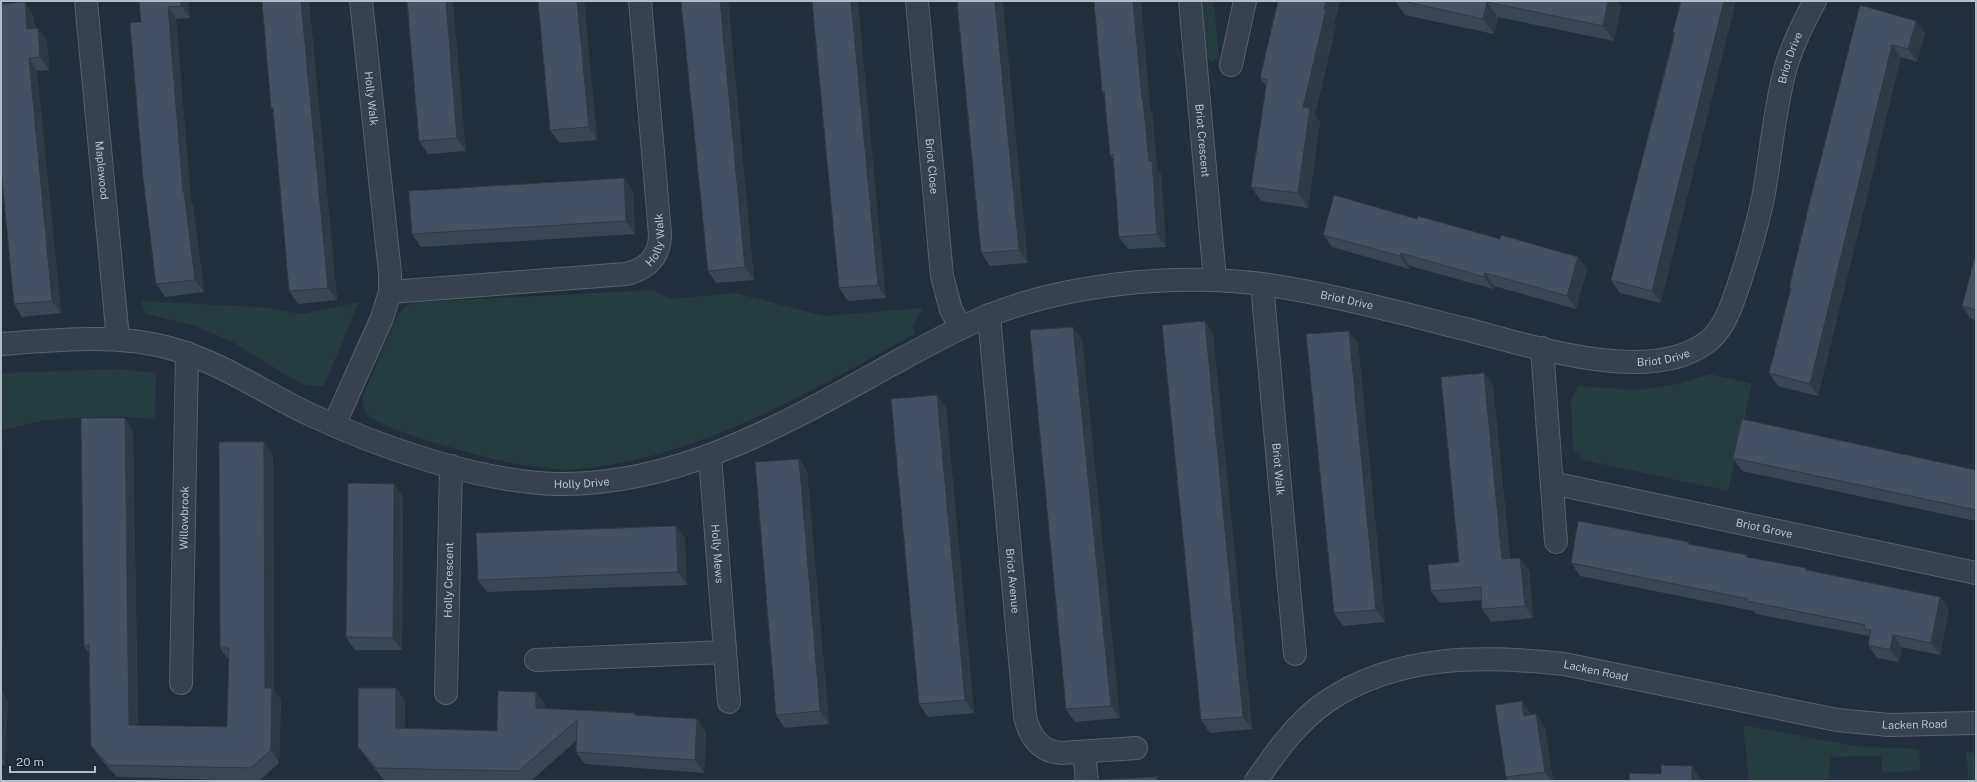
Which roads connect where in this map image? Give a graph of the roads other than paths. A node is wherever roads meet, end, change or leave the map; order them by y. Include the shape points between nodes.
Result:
1 (86, 1) edge
2 (361, 1) edge
3 (640, 1) edge
4 (917, 1) edge
5 (1190, 1) edge
6 (1244, 1) edge
7 (1815, 1) edge
8 (1231, 65) dead end
9 (1215, 280) junction
10 (1262, 284) junction
11 (390, 292) junction
12 (989, 315) junction
13 (961, 328) junction
14 (118, 339) junction
15 (1, 344) edge
16 (1542, 348) junction
17 (187, 353) junction
18 (334, 425) junction
19 (710, 456) junction
20 (451, 466) junction
21 (1552, 483) junction
22 (1556, 542) dead end
23 (1976, 573) edge
24 (725, 652) junction
25 (1295, 654) dead end
26 (536, 660) dead end
27 (181, 683) dead end
28 (446, 693) dead end
29 (729, 702) dead end
30 (1976, 723) edge
31 (1136, 748) dead end
32 (1084, 752) junction
33 (1087, 781) edge
34 (1256, 781) edge

1 - 14 street, Maplewood
2 - 11 street, Holly Walk
3 - 11 street, Holly Walk via 660,234 659,247 654,259 644,267 626,274
4 - 13 street, Briot Close via 942,276 951,310
5 - 9 street, Briot Crescent
6 - 8 street
7 - 16 street, Briot Drive via 1794,42 1786,66 1755,232 1728,315 1715,335 1707,343 1681,355 1645,361 1600,360
9 - 10 street, Briot Drive
9 - 12 street, Briot Drive via 1155,281 1093,288 1045,297
10 - 16 street, Briot Drive via 1333,297
10 - 25 street, Briot Walk
11 - 18 street, Holly Walk via 382,318
12 - 13 street, Briot Drive
12 - 32 street, Briot Avenue via 1026,722 1031,735 1042,748 1057,753
13 - 19 street, Holly Drive via 776,427
14 - 15 street, Holly Drive
14 - 17 street, Holly Drive via 151,343
16 - 21 street
17 - 18 street, Holly Drive via 233,373
17 - 27 street, Willowbrook
18 - 20 street, Holly Drive
19 - 20 street, Holly Drive via 636,477 583,484 533,483
19 - 24 street, Holly Mews
20 - 28 street, Holly Crescent
21 - 22 street
21 - 23 street, Briot Grove
24 - 26 street
24 - 29 street, Holly Mews
30 - 34 street, Lacken Road via 1889,725 1837,720 1564,664 1473,658 1432,662 1400,669 1371,678 1338,695 1308,717 1289,736
31 - 32 street, Briot Avenue
32 - 33 street

